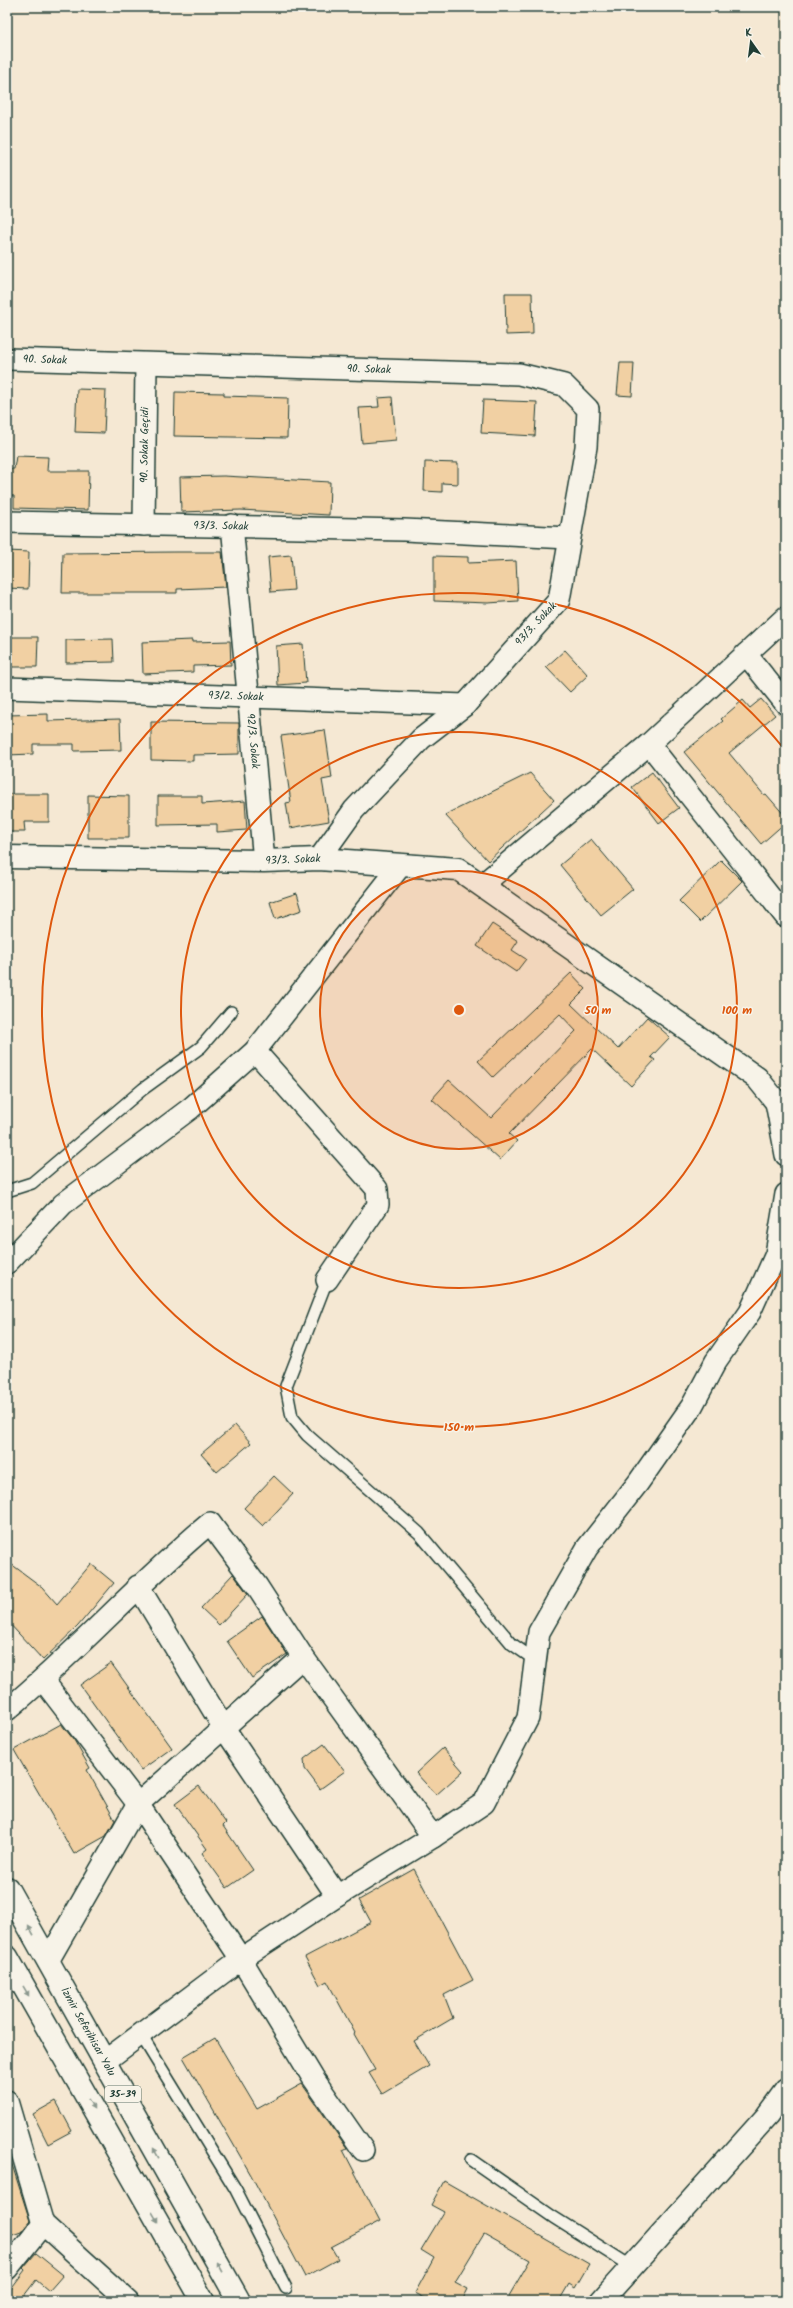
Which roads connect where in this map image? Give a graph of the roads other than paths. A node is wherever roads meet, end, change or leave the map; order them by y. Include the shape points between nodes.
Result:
1 (7, 359) edge
2 (146, 364) junction
3 (7, 522) edge
4 (144, 525) junction
5 (232, 525) junction
6 (569, 538) junction
7 (786, 617) edge
8 (746, 654) junction
9 (7, 688) edge
10 (247, 697) junction
11 (786, 704) edge
12 (465, 705) junction
13 (649, 744) junction
14 (7, 856) edge
15 (319, 859) junction
16 (264, 861) junction
17 (401, 865) junction
18 (482, 885) junction
19 (786, 917) edge
20 (231, 1012) dead end
21 (255, 1051) junction
22 (781, 1108) edge
23 (786, 1155) edge
24 (7, 1191) edge
25 (786, 1194) edge
26 (7, 1263) edge
27 (327, 1280) joint
28 (138, 1586) junction
29 (302, 1657) junction
30 (535, 1660) junction
31 (43, 1680) junction
32 (7, 1710) edge
33 (224, 1728) junction
34 (138, 1804) junction
35 (433, 1837) junction
36 (7, 1888) edge
37 (337, 1896) junction
38 (7, 1957) edge
39 (241, 1959) junction
40 (48, 1962) junction
41 (141, 2034) junction
42 (105, 2061) junction
43 (786, 2090) edge
44 (7, 2101) edge
45 (363, 2150) dead end
46 (471, 2160) dead end
47 (43, 2224) junction
48 (632, 2267) junction
49 (7, 2269) edge
50 (286, 2288) dead end
51 (128, 2301) edge
52 (203, 2301) edge
53 (238, 2301) edge
54 (601, 2301) edge

1 - 2 street, 90. Sokak
2 - 4 street, 90. Sokak Geçidi
2 - 6 street, 90. Sokak via 519,374 564,385 588,408 586,447
3 - 4 street, 93/3. Sokak
4 - 5 street, 93/3. Sokak
5 - 6 street, 93/3. Sokak
5 - 10 street, 92/3. Sokak
6 - 12 street, 93/3. Sokak via 559,600
7 - 8 street
8 - 11 street
8 - 13 street
9 - 10 street, 93/2. Sokak
10 - 12 street, 93/2. Sokak
10 - 16 street, 92/3. Sokak
12 - 15 street, 93/3. Sokak via 416,744 354,810
13 - 18 street
13 - 19 street
14 - 16 street, 93/3. Sokak
15 - 16 street, 93/3. Sokak
15 - 17 street
17 - 18 street via 458,869
17 - 21 street
18 - 22 street via 757,1078
20 - 24 lane via 201,1048 143,1089 32,1183
21 - 26 street via 191,1108 63,1204
21 - 27 street via 379,1194 378,1205
22 - 23 street
25 - 30 street via 776,1254 750,1312 716,1360 692,1406 638,1483 587,1548 539,1632
27 - 30 lane via 286,1386 292,1417 307,1435 419,1533 512,1644
28 - 29 street via 210,1523 257,1586
28 - 31 street
28 - 33 street
29 - 33 street
29 - 35 street
30 - 35 street via 528,1718 484,1803
31 - 32 street
31 - 34 street
33 - 34 street
33 - 37 street
34 - 39 street
34 - 40 street
35 - 37 street
40 -> 36 street, İzmir Seferihisar Yolu / 35-39
37 - 39 street
38 -> 52 street, 35-39
39 - 41 street
39 - 45 street via 313,2078
40 - 42 street, İzmir Seferihisar Yolu / 35-39
41 - 42 street
41 - 50 lane via 236,2190
53 -> 42 street, İzmir Seferihisar Yolu / 35-39
43 - 48 street via 767,2116
44 - 47 street
46 - 48 lane via 553,2217
47 - 49 street
47 - 51 street
48 - 54 street

